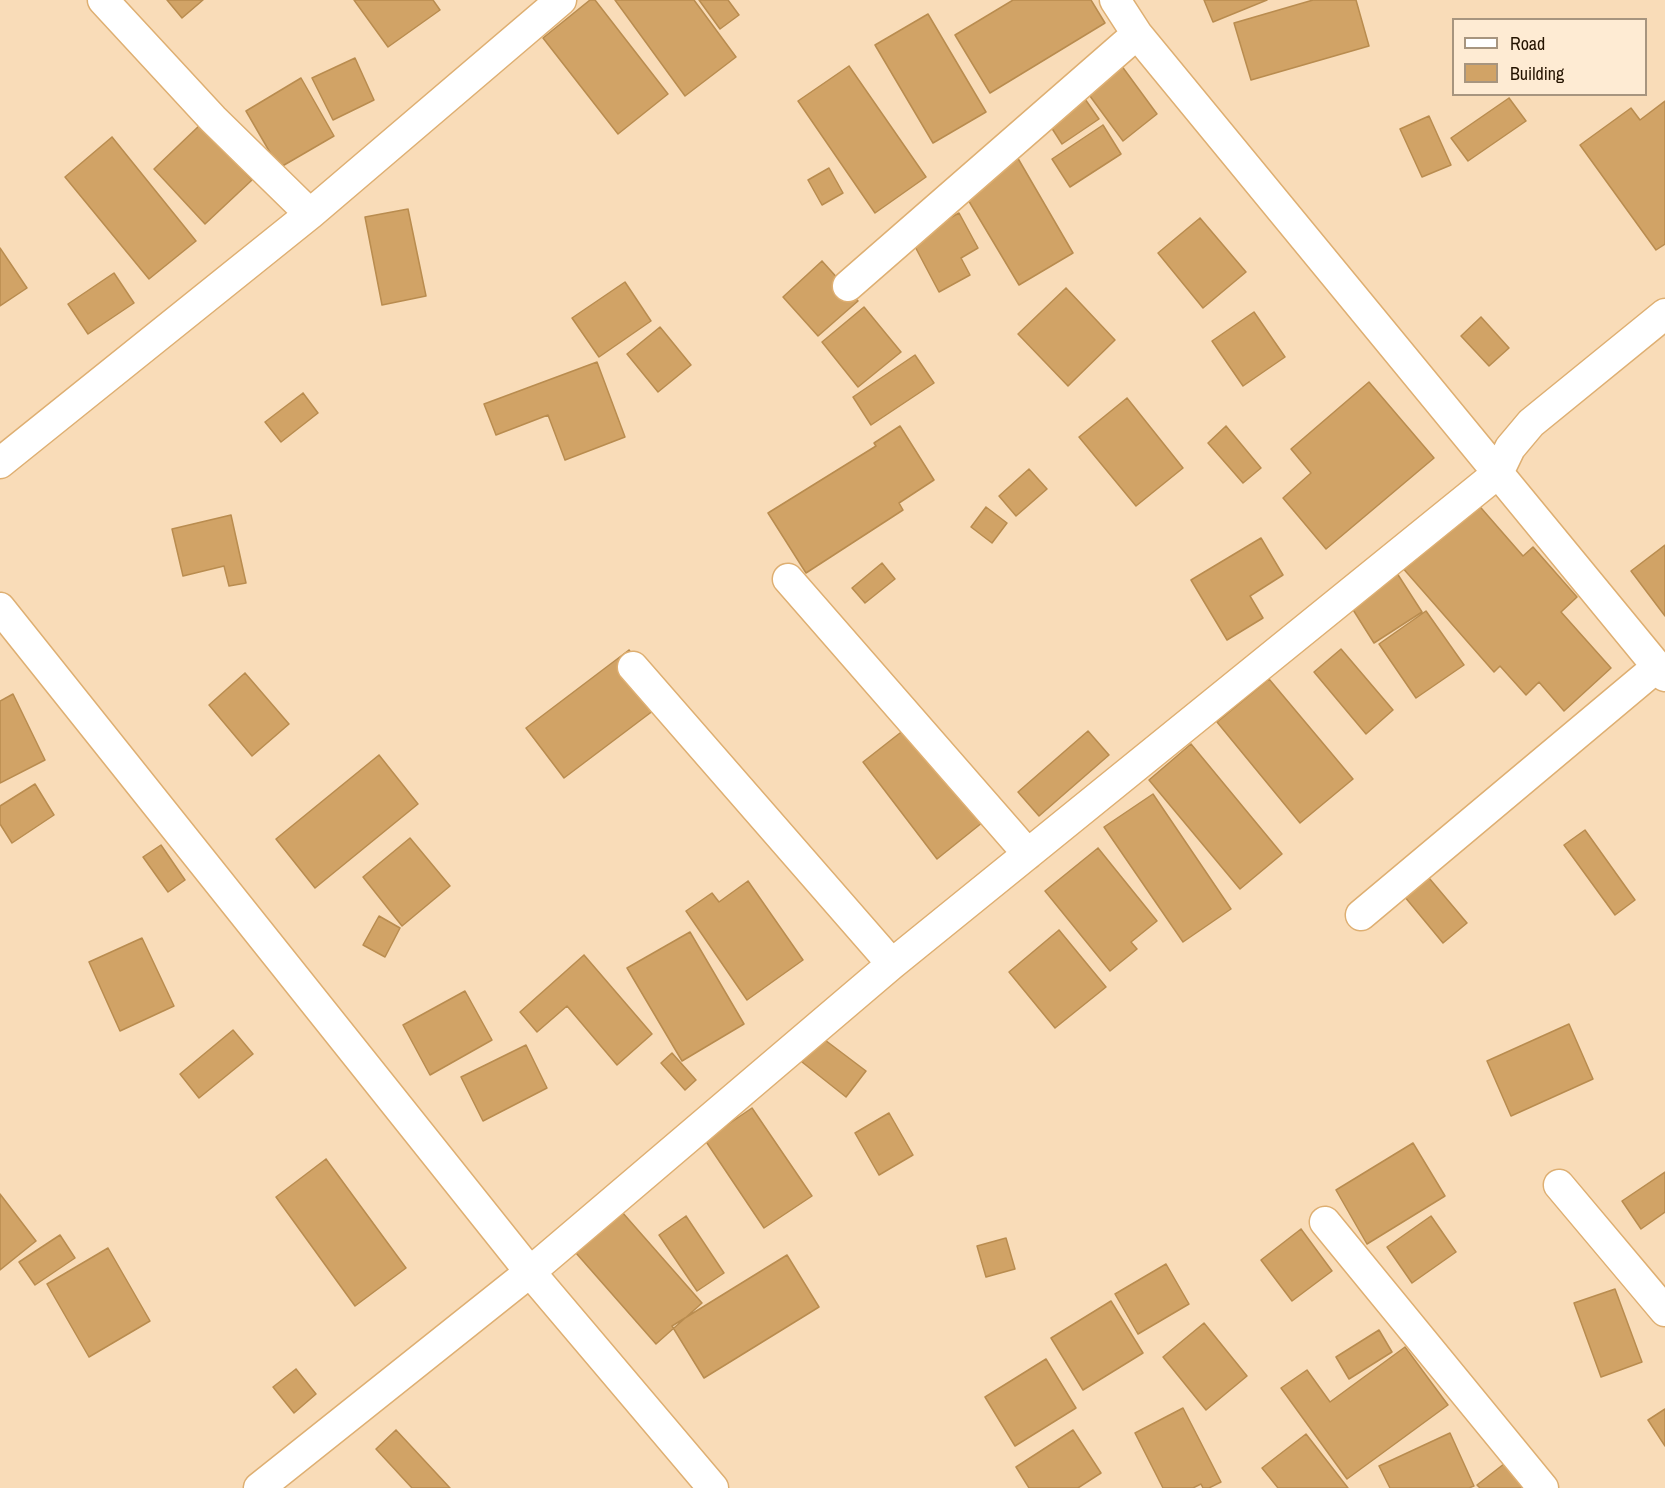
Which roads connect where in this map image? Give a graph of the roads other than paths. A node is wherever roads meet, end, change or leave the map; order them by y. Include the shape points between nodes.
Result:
1 (103, 0) edge
2 (561, 0) edge
3 (1114, 0) edge
4 (1137, 34) junction
5 (310, 214) junction
6 (848, 286) dead end
7 (1665, 314) edge
8 (0, 463) edge
9 (1498, 473) junction
10 (788, 579) dead end
11 (0, 608) edge
12 (633, 667) dead end
13 (1661, 672) edge
14 (1028, 854) junction
15 (1360, 915) dead end
16 (892, 964) junction
17 (1559, 1185) dead end
18 (1325, 1222) dead end
19 (530, 1272) junction
20 (1665, 1311) edge
21 (259, 1488) edge
22 (713, 1488) edge
23 (1543, 1488) edge

1 - 5 street via 213,119
2 - 5 street
3 - 4 street
4 - 6 street
4 - 9 street
5 - 8 street
7 - 9 street via 1531,423 1510,448
9 - 13 street
9 - 14 street
10 - 14 street
11 - 19 street
12 - 16 street
13 - 15 street
14 - 16 street
16 - 19 street
17 - 20 street
18 - 23 street
19 - 21 street
19 - 22 street

